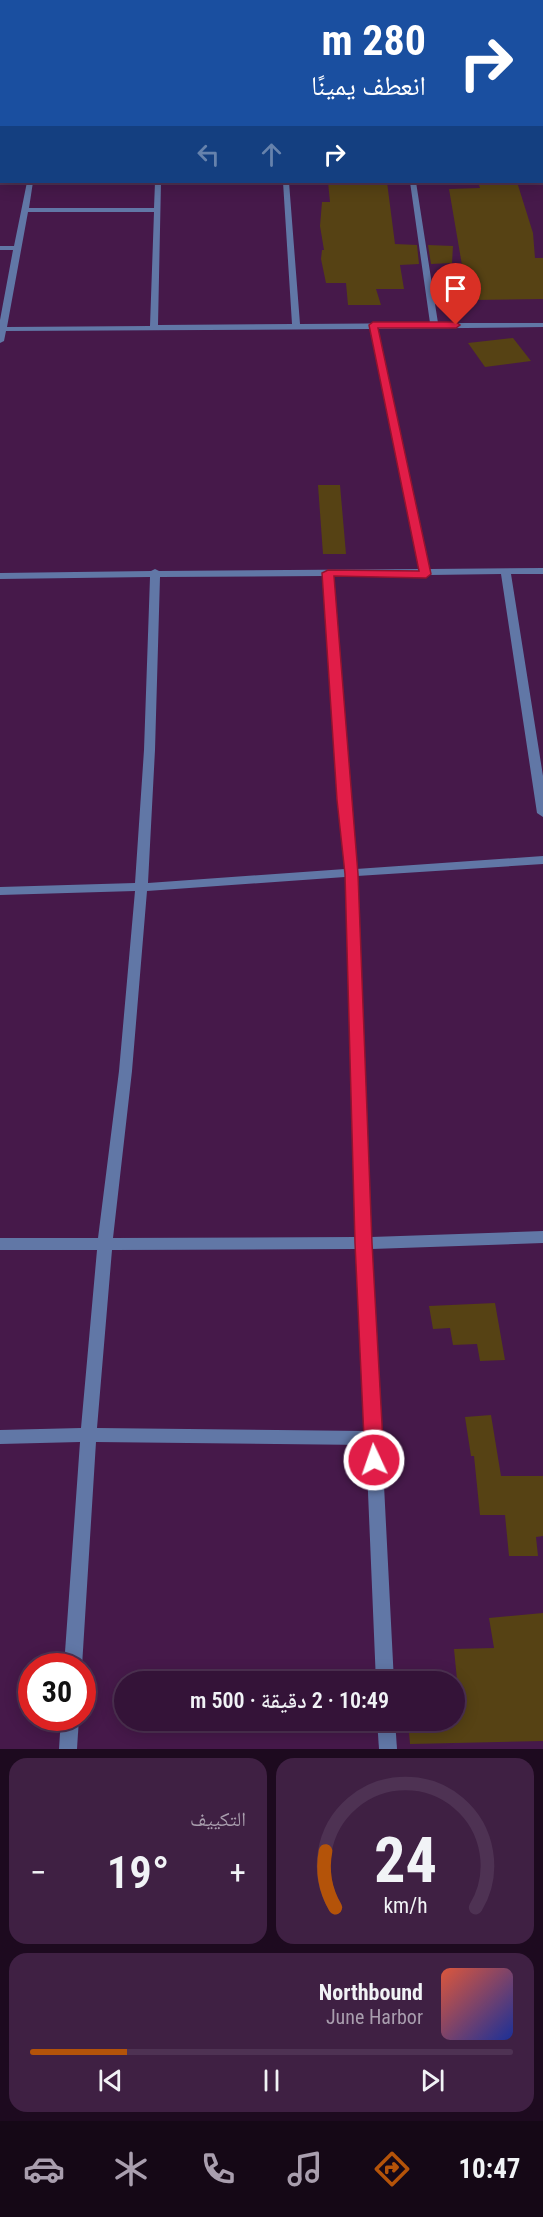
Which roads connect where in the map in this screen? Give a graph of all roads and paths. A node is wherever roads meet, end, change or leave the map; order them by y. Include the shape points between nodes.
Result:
1 (543, 154) edge
2 (543, 160) edge
3 (30, 183) edge
4 (159, 183) edge
5 (286, 183) edge
6 (413, 183) edge
7 (26, 210) junction
8 (157, 210) junction
9 (0, 248) edge
10 (18, 248) junction
11 (373, 325) junction
12 (434, 325) junction
13 (543, 325) edge
14 (296, 326) junction
15 (154, 328) junction
16 (3, 329) junction
17 (0, 341) edge
18 (155, 572) junction
19 (506, 572) junction
20 (543, 572) edge
21 (328, 573) junction
22 (426, 574) junction
23 (0, 576) edge
24 (543, 813) edge
25 (543, 860) edge
26 (351, 874) junction
27 (142, 887) junction
28 (0, 891) edge
29 (543, 1237) edge
30 (105, 1243) junction
31 (364, 1243) junction
32 (0, 1244) edge
33 (88, 1435) junction
34 (0, 1437) edge
35 (374, 1438) junction
36 (74, 1653) edge
37 (385, 1671) edge
38 (69, 1731) edge
39 (387, 1731) edge
40 (68, 1749) edge
41 (388, 1749) edge

1 - 2 street
3 - 7 street
4 - 8 street
5 - 14 street
6 - 12 street
7 - 8 street
7 - 10 street
8 - 15 street
9 - 10 street
10 - 16 street
11 - 12 street
11 - 14 street
11 - 22 street
12 - 13 street
14 - 15 street
15 - 16 street
16 - 17 street
18 - 21 street
18 - 23 street
18 - 27 street
19 - 20 street
19 - 22 street
19 - 24 street
21 - 22 street
21 - 26 street
25 - 26 street
26 - 27 street
26 - 31 street
27 - 28 street
27 - 30 street
29 - 31 street
30 - 31 street
30 - 32 street
30 - 33 street
31 - 35 street
33 - 34 street
33 - 35 street
33 - 36 street
35 - 37 street
38 - 40 street
39 - 41 street

